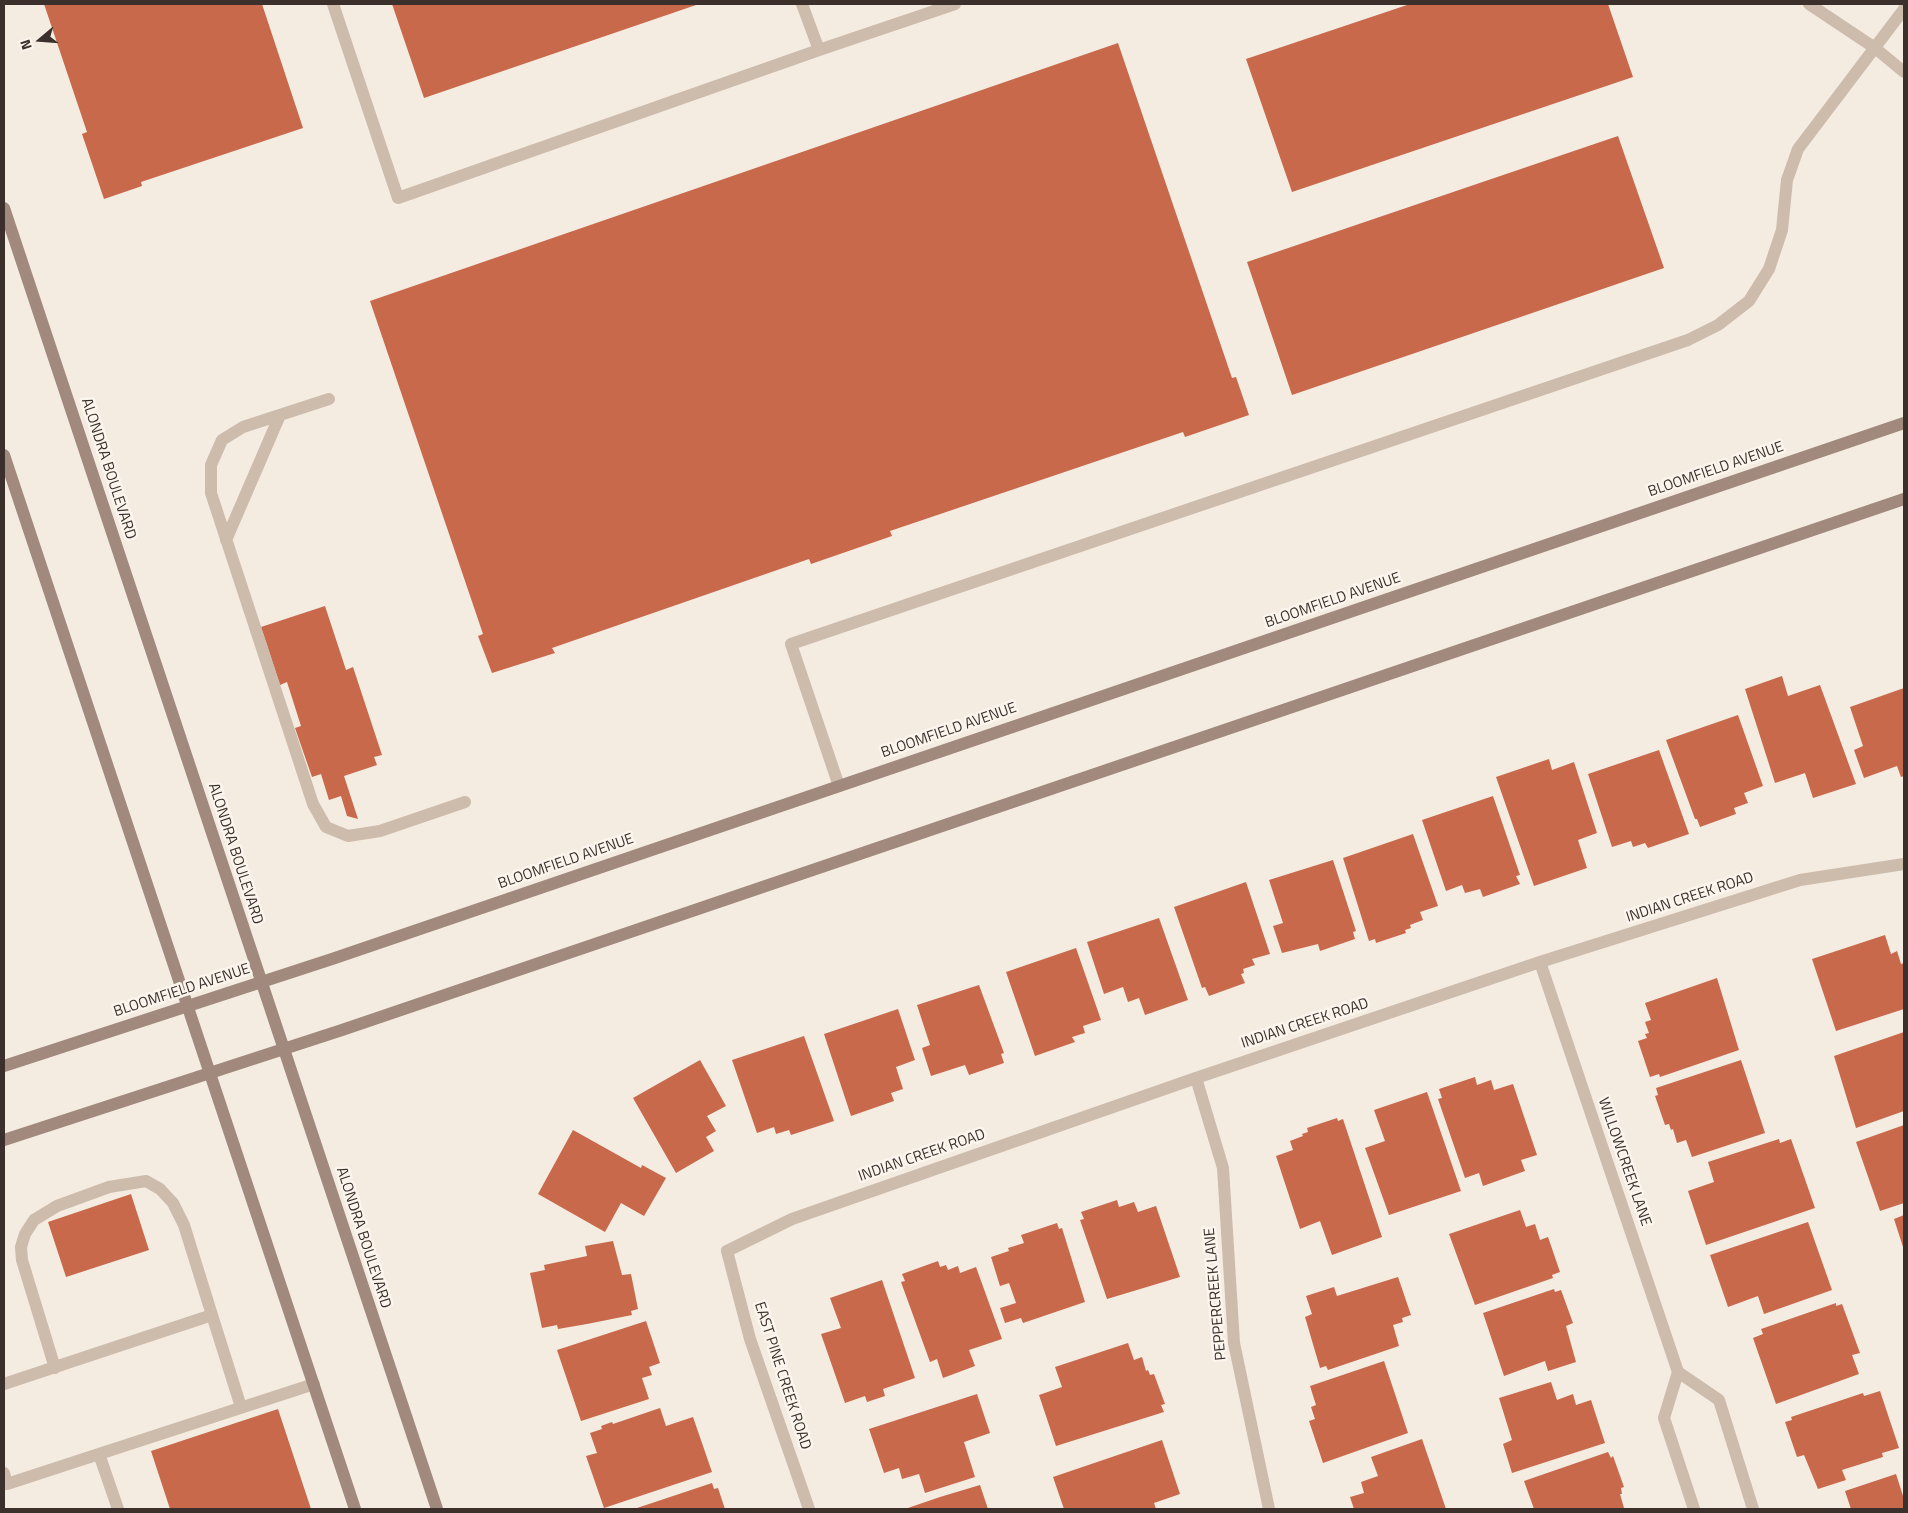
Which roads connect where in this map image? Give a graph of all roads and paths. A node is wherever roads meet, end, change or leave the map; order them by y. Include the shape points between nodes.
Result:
1 (332, 4) edge
2 (802, 4) edge
3 (956, 4) edge
4 (1809, 4) edge
5 (1904, 9) edge
6 (1875, 48) junction
7 (818, 50) junction
8 (1904, 72) edge
9 (4, 208) edge
10 (329, 399) dead end
11 (280, 415) junction
12 (1904, 423) edge
13 (4, 455) edge
14 (1904, 499) edge
15 (226, 540) junction
16 (840, 786) junction
17 (465, 802) dead end
18 (1904, 864) edge
19 (1540, 962) junction
20 (261, 982) junction
21 (188, 1006) junction
22 (283, 1049) junction
23 (4, 1066) edge
24 (211, 1073) junction
25 (1196, 1078) junction
26 (4, 1140) edge
27 (728, 1252) joint
28 (212, 1315) junction
29 (55, 1368) junction
30 (1678, 1372) junction
31 (4, 1384) edge
32 (314, 1384) junction
33 (240, 1408) junction
34 (99, 1454) junction
35 (4, 1473) edge
36 (118, 1509) edge
37 (355, 1509) edge
38 (436, 1509) edge
39 (809, 1509) edge
40 (1269, 1509) edge
41 (1694, 1509) edge
42 (1754, 1509) edge

1 - 7 street via 398,198
2 - 7 street
3 - 7 street
4 - 6 street
5 - 6 street
6 - 8 street
6 - 16 street via 1798,149 1787,180 1782,230 1769,269 1748,301 1718,325 1678,343 791,644
9 - 20 main road, ALONDRA BOULEVARD
10 - 11 street
11 - 15 street
11 - 15 street via 243,427 222,440 211,464 211,493
12 - 16 main road, BLOOMFIELD AVENUE
13 - 21 main road
14 - 22 main road
15 - 17 street via 313,804 326,827 348,836 380,831
16 - 20 main road, BLOOMFIELD AVENUE
18 - 19 street, INDIAN CREEK ROAD via 1800,880
19 - 25 street, INDIAN CREEK ROAD
19 - 30 street, WILLOWCREEK LANE
20 - 21 main road, BLOOMFIELD AVENUE
20 - 22 main road, ALONDRA BOULEVARD
21 - 23 main road, BLOOMFIELD AVENUE
21 - 24 main road
22 - 24 main road
22 - 38 main road, ALONDRA BOULEVARD
24 - 26 main road
24 - 32 main road
25 - 27 street, INDIAN CREEK ROAD via 792,1219
25 - 40 street, PEPPERCREEK LANE via 1223,1168 1234,1343
27 - 39 street, EAST PINE CREEK ROAD via 750,1338
28 - 29 street
28 - 29 street via 184,1225 173,1203 160,1189 146,1181 109,1188 57,1206 34,1220 21,1247 25,1274
28 - 33 street
29 - 31 street
30 - 41 street via 1664,1418
30 - 42 street via 1719,1400
32 - 33 street
32 - 37 main road
33 - 34 street
34 - 35 street via 7,1484
34 - 36 street

